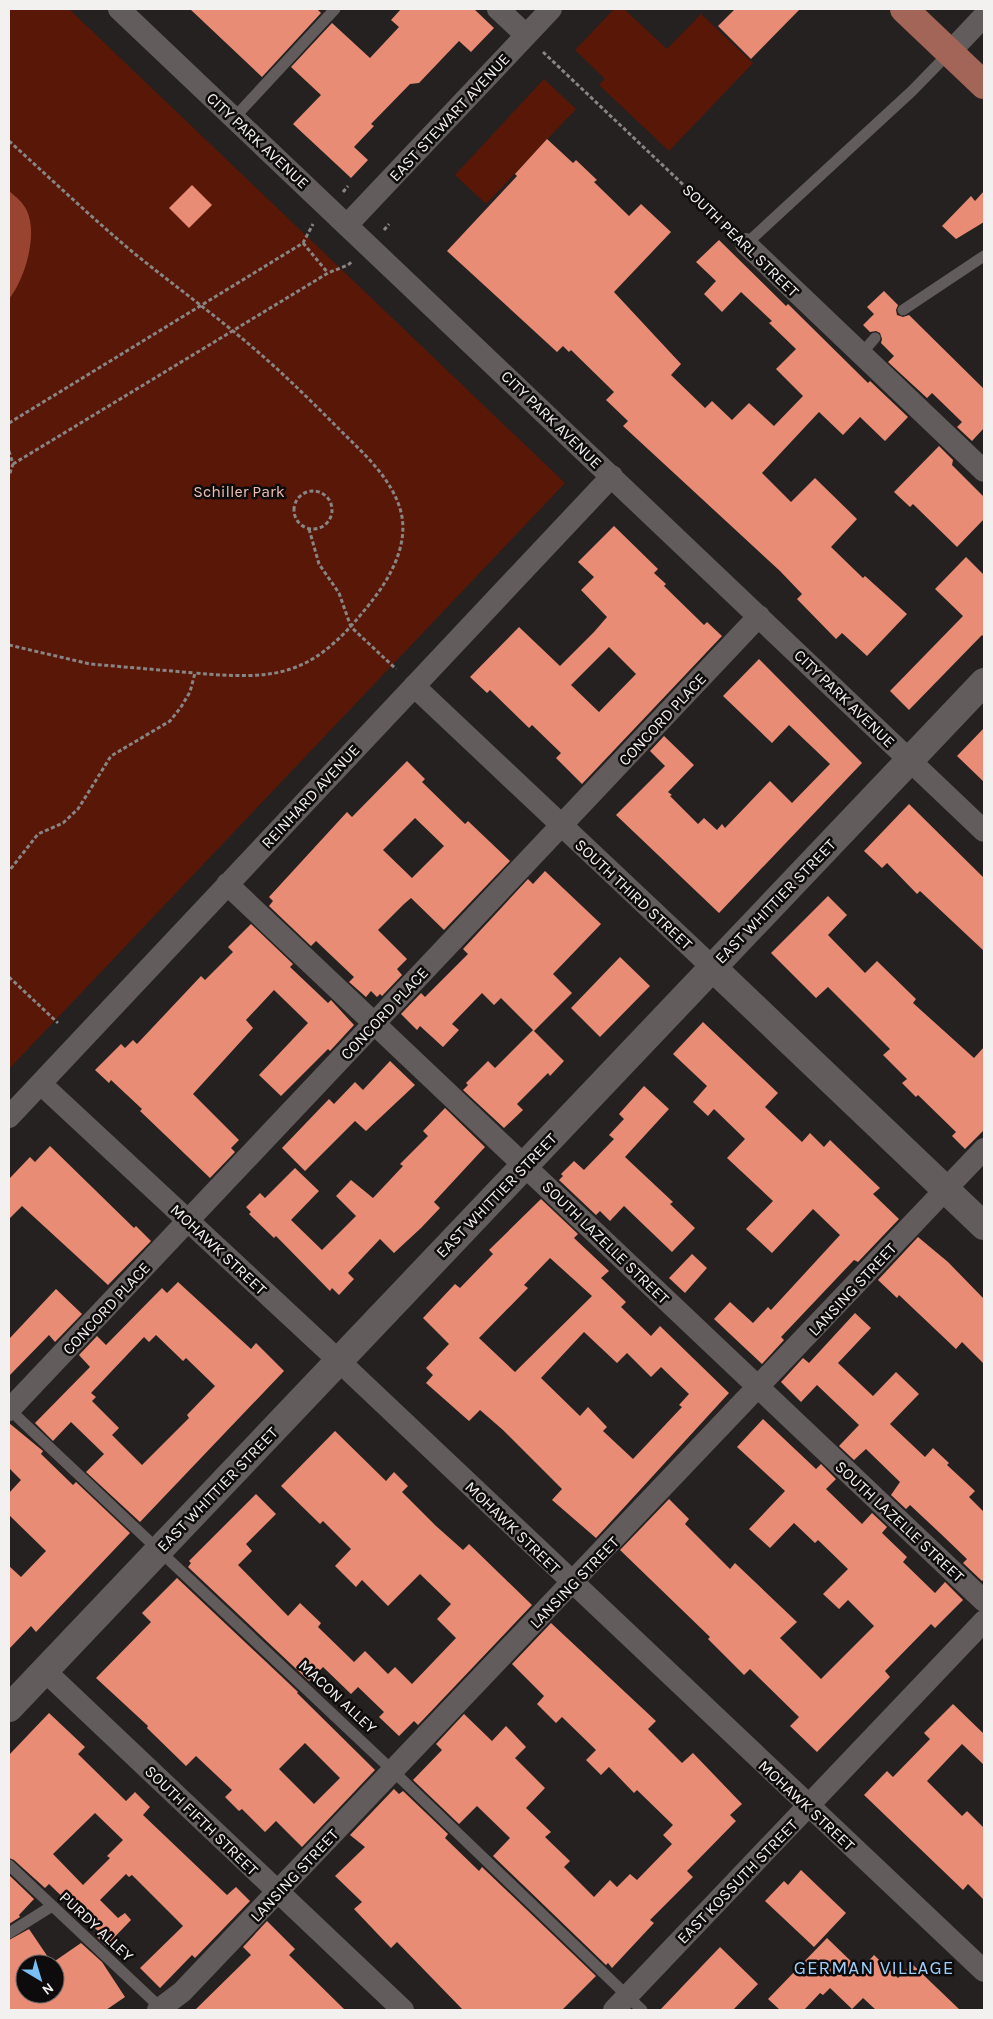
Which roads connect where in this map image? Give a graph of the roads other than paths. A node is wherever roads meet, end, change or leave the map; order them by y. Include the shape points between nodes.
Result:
1 (119, 9) edge
2 (335, 9) edge
3 (498, 9) edge
4 (551, 9) edge
5 (904, 9) edge
6 (984, 16) edge
7 (526, 35) junction
8 (950, 52) junction
9 (984, 85) edge
10 (234, 118) junction
11 (348, 225) junction
12 (746, 244) joint
13 (984, 256) edge
14 (903, 310) dead end
15 (984, 471) edge
16 (612, 476) junction
17 (759, 616) junction
18 (984, 682) edge
19 (414, 686) junction
20 (910, 760) junction
21 (562, 826) junction
22 (984, 830) edge
23 (227, 884) junction
24 (712, 968) junction
25 (375, 1023) junction
26 (41, 1084) junction
27 (9, 1117) edge
28 (984, 1149) edge
29 (525, 1165) junction
30 (946, 1189) junction
31 (188, 1221) junction
32 (984, 1226) edge
33 (339, 1361) junction
34 (759, 1388) junction
35 (9, 1409) edge
36 (159, 1550) junction
37 (572, 1584) junction
38 (984, 1601) edge
39 (984, 1622) edge
40 (45, 1671) junction
41 (9, 1708) edge
42 (393, 1770) junction
43 (808, 1806) junction
44 (9, 1865) edge
45 (278, 1892) junction
46 (52, 1906) junction
47 (9, 1933) edge
48 (984, 1972) edge
49 (628, 2006) edge
50 (161, 2010) edge
51 (403, 2010) edge

1 - 10 street, CITY PARK AVENUE
2 - 10 lane
3 - 7 street
4 - 7 street, EAST STEWART AVENUE
5 - 8 main road
6 - 8 street
7 - 11 street, EAST STEWART AVENUE
8 - 9 main road
8 - 12 lane
10 - 11 street, CITY PARK AVENUE
11 - 16 street, CITY PARK AVENUE
12 - 15 street, SOUTH PEARL STREET via 868,346
13 - 14 lane
16 - 17 street, CITY PARK AVENUE
16 - 19 street, REINHARD AVENUE
17 - 20 street, CITY PARK AVENUE
17 - 21 street, CONCORD PLACE
18 - 20 street, EAST WHITTIER STREET
19 - 21 street, SOUTH THIRD STREET
19 - 23 street, REINHARD AVENUE
20 - 22 street, CITY PARK AVENUE
20 - 24 street, EAST WHITTIER STREET
21 - 24 street, SOUTH THIRD STREET
21 - 25 street, CONCORD PLACE
23 - 25 street, SOUTH LAZELLE STREET
23 - 26 street, REINHARD AVENUE
24 - 29 street, EAST WHITTIER STREET
24 - 30 street, SOUTH THIRD STREET
25 - 29 street, SOUTH LAZELLE STREET
25 - 31 street, CONCORD PLACE
26 - 27 street, REINHARD AVENUE
26 - 31 street, MOHAWK STREET
28 - 30 street, LANSING STREET
29 - 33 street, EAST WHITTIER STREET
29 - 34 street, SOUTH LAZELLE STREET
30 - 32 street, SOUTH THIRD STREET
30 - 34 street, LANSING STREET
31 - 33 street, MOHAWK STREET
31 - 35 street, CONCORD PLACE
33 - 36 street, EAST WHITTIER STREET
33 - 37 street, MOHAWK STREET
34 - 37 street, LANSING STREET
34 - 38 street, SOUTH LAZELLE STREET
35 - 36 lane, MACON ALLEY
36 - 40 street, EAST WHITTIER STREET
36 - 42 lane, MACON ALLEY
37 - 42 street, LANSING STREET
37 - 43 street, MOHAWK STREET
39 - 43 street, EAST KOSSUTH STREET
40 - 41 street, EAST WHITTIER STREET
40 - 45 street, SOUTH FIFTH STREET
42 - 45 street, LANSING STREET
42 - 49 lane, MACON ALLEY
43 - 48 street, MOHAWK STREET
43 - 49 street, EAST KOSSUTH STREET
44 - 46 lane, PURDY ALLEY
45 - 50 street, LANSING STREET
45 - 51 street, SOUTH FIFTH STREET
46 - 47 lane
46 - 50 lane, PURDY ALLEY

